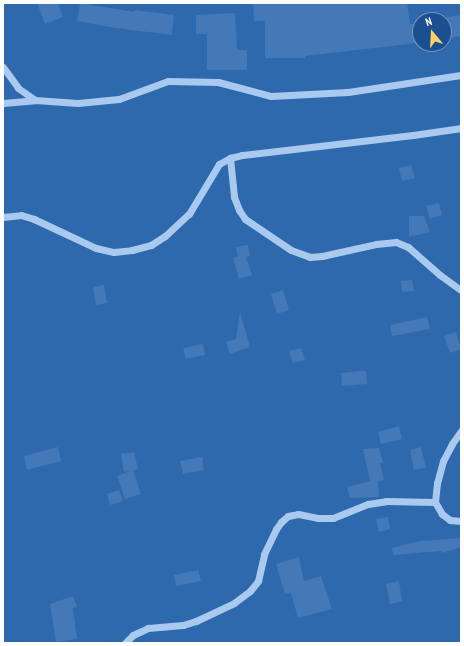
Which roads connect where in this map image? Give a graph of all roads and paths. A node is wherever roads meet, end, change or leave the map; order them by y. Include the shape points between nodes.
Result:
1 (3, 67) edge
2 (461, 75) edge
3 (36, 100) junction
4 (3, 103) edge
5 (461, 128) edge
6 (230, 158) junction
7 (3, 217) edge
8 (461, 290) edge
9 (461, 431) edge
10 (435, 502) junction
11 (461, 521) edge
12 (125, 643) edge

1 - 3 street via 18,88
2 - 3 street via 348,92 271,96 218,82 168,81 119,100 78,103
3 - 4 street
5 - 6 street
6 - 7 street via 219,164 189,214 158,241 132,250 114,252 96,248 34,219 21,215
6 - 8 street via 234,197 239,210 245,219 291,250 310,257 396,242 408,247
9 - 10 street via 443,461
10 - 11 street via 442,514 450,520
10 - 12 street via 386,500 368,504 333,518 298,514 288,516 276,530 264,554 258,581 250,591 234,603 196,621 183,625 148,628 133,635

